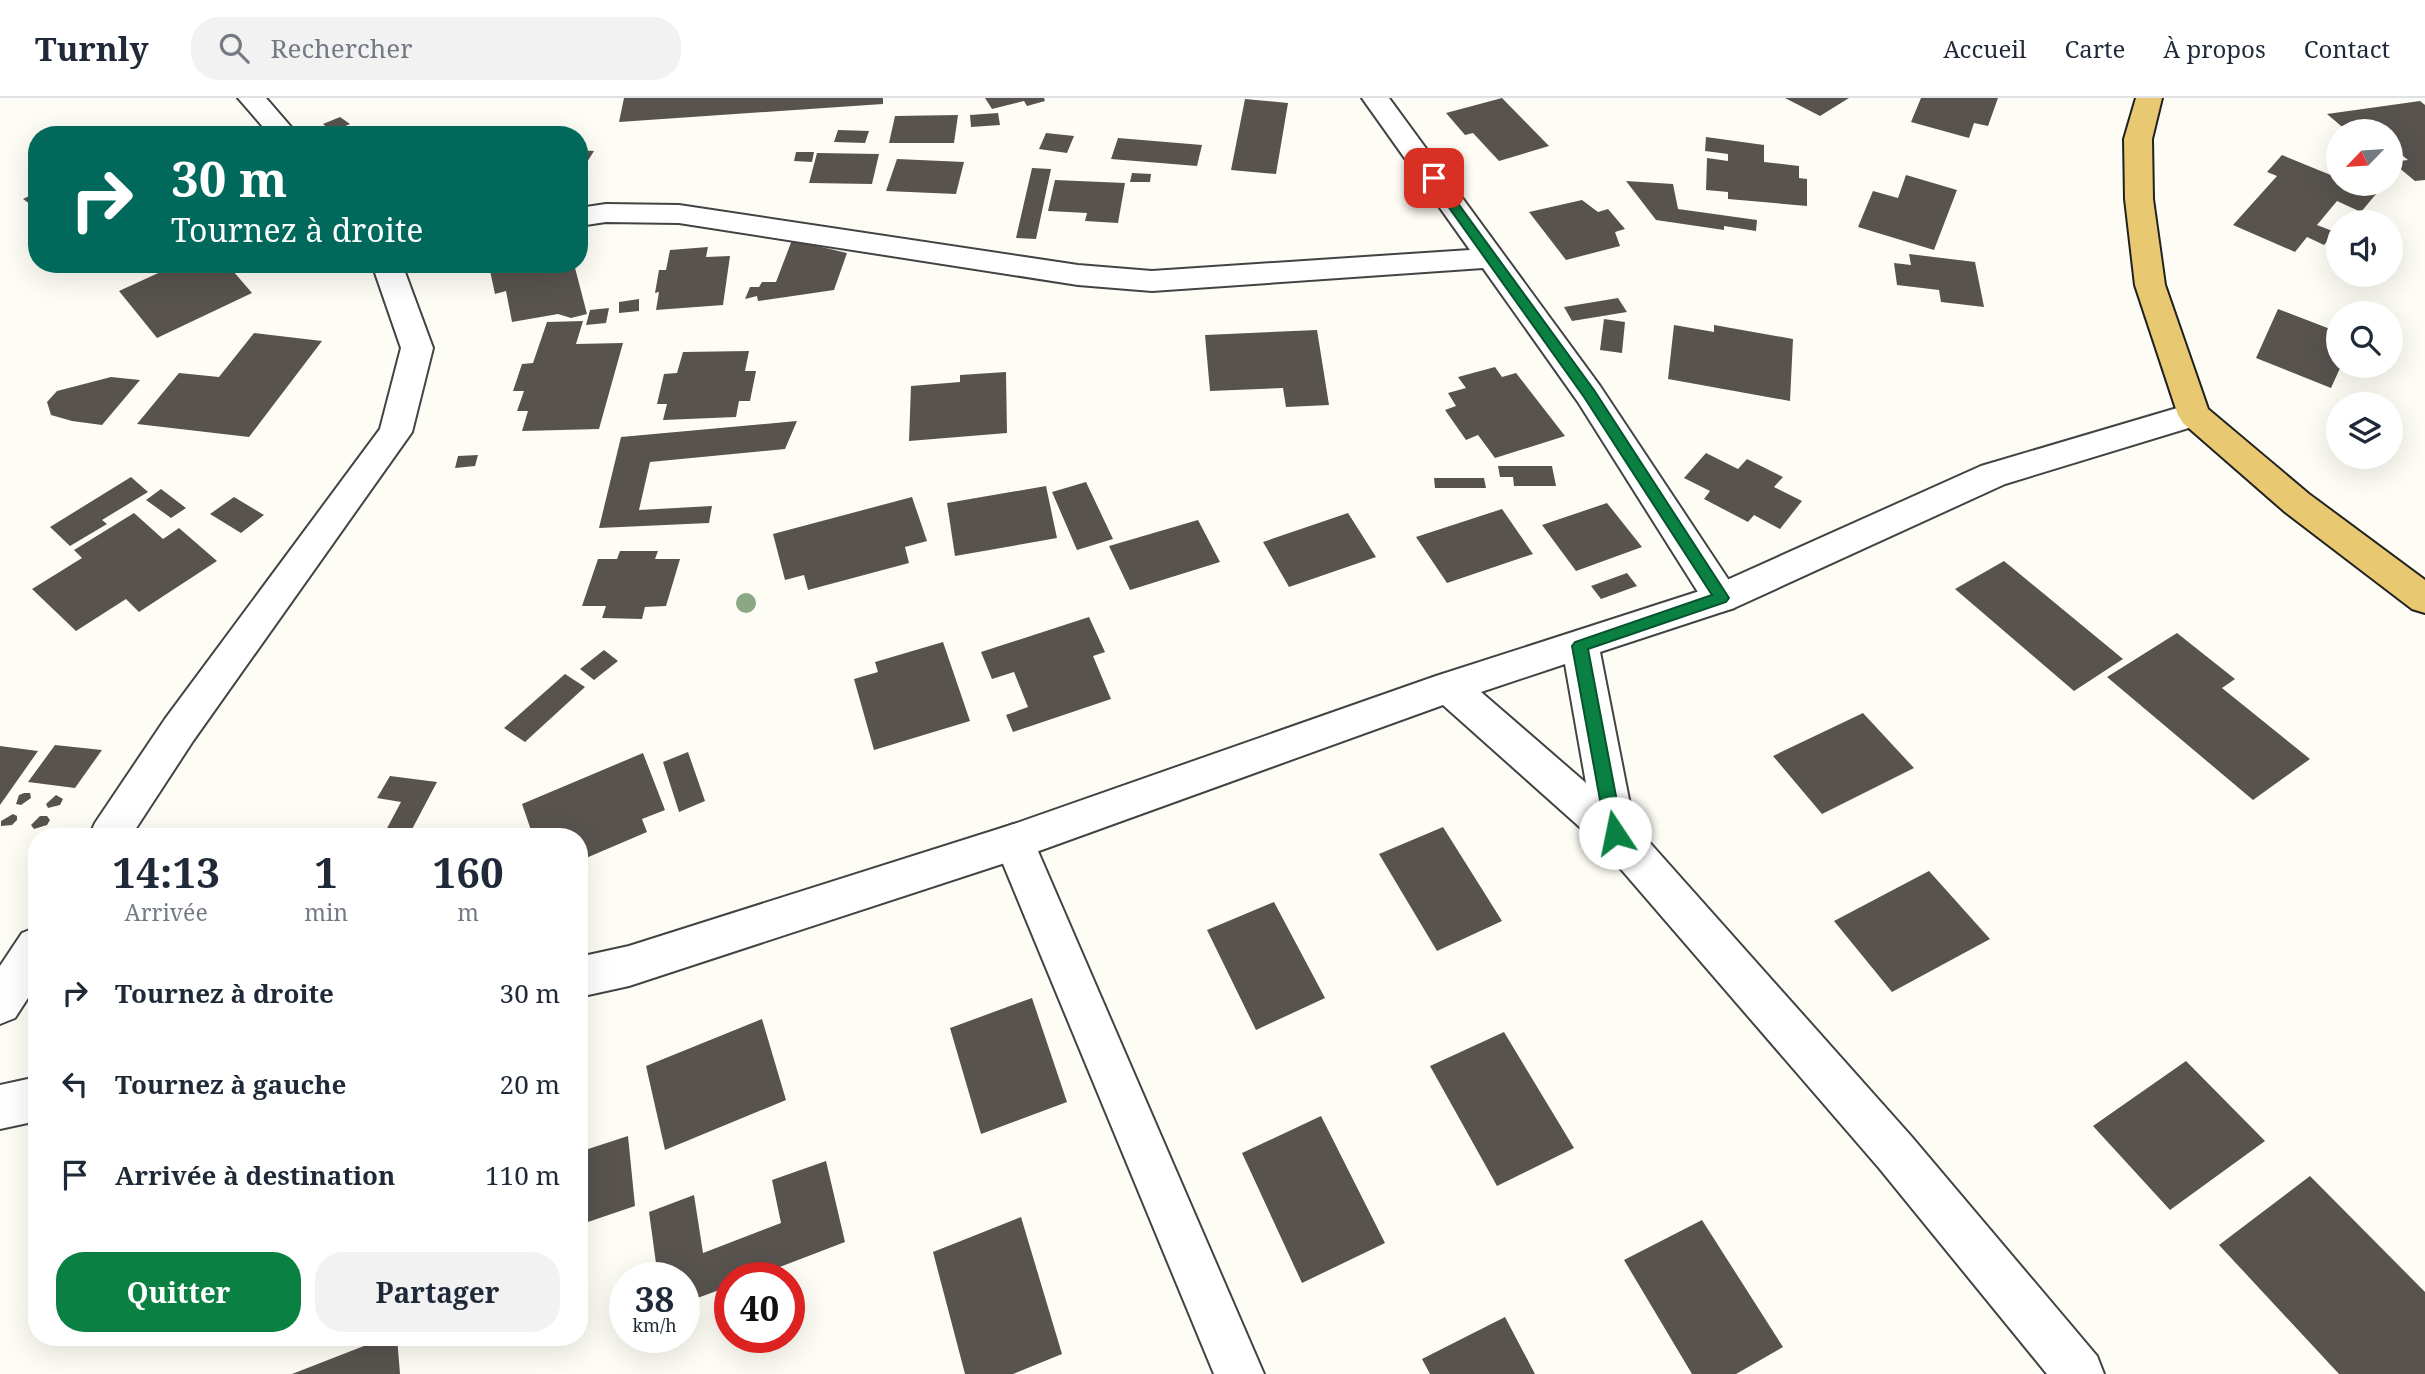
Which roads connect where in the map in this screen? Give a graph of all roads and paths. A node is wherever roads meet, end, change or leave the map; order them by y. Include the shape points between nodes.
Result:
1 (251, 98) edge
2 (1375, 98) edge
3 (2149, 98) edge
4 (277, 126) edge
5 (588, 216) edge
6 (1492, 258) junction
7 (390, 273) edge
8 (2194, 415) junction
9 (1721, 598) junction
10 (2425, 599) edge
11 (1580, 646) junction
12 (1449, 687) junction
13 (114, 828) edge
14 (1615, 833) junction
15 (1014, 842) junction
16 (28, 961) edge
17 (588, 975) edge
18 (0, 1003) edge
19 (28, 1100) edge
20 (0, 1107) edge
21 (1239, 1374) edge
22 (2079, 1374) edge

1 - 4 street
2 - 6 street
3 - 8 highway via 2138,139 2139,199 2150,285
5 - 6 street via 680,214 1078,275 1152,281
6 - 9 street via 1589,394
7 - 13 street via 416,348 396,432 179,730
8 - 9 street via 1993,475
8 - 10 highway via 2297,503
9 - 11 street
11 - 12 street
11 - 14 street
12 - 14 street
12 - 15 street
14 - 22 street via 1895,1152
15 - 17 street via 629,966
15 - 21 street
16 - 18 street
19 - 20 street

